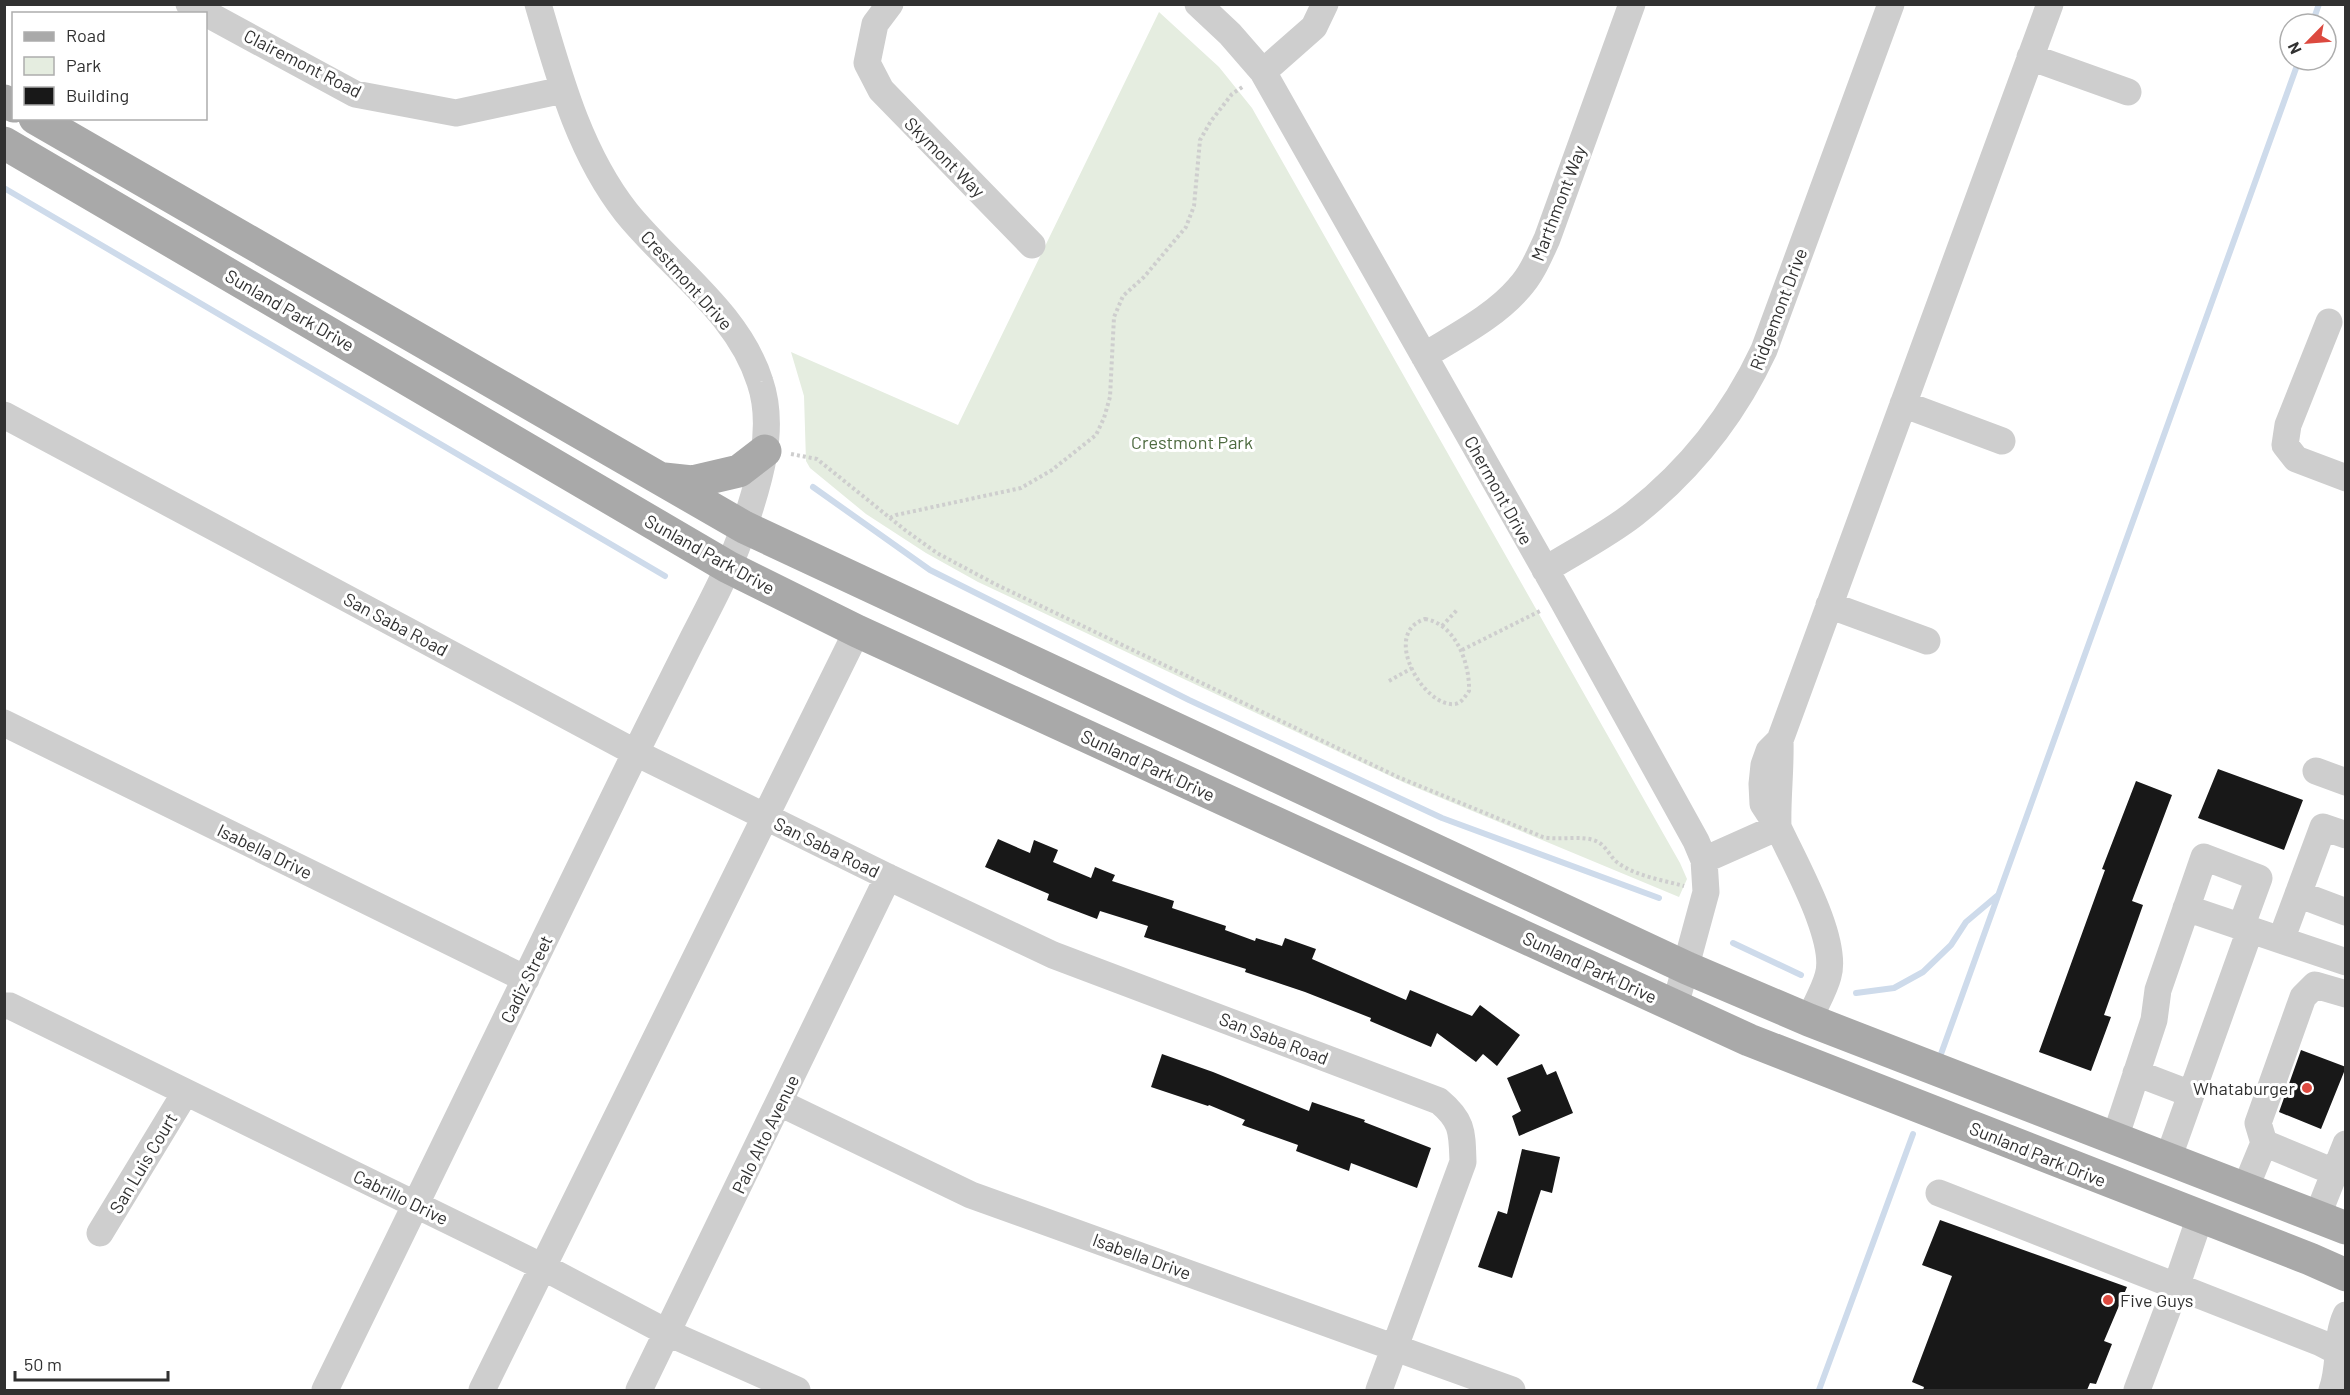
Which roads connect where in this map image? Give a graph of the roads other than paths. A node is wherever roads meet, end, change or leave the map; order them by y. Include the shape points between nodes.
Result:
1 (189, 4) edge
2 (538, 4) edge
3 (890, 4) edge
4 (1198, 4) edge
5 (1325, 4) edge
6 (1632, 4) edge
7 (1891, 4) edge
8 (2050, 4) edge
9 (204, 12) edge
10 (207, 14) edge
11 (2030, 57) junction
12 (1263, 72) junction
13 (563, 90) junction
14 (2128, 92) dead end
15 (38, 120) edge
16 (4, 143) edge
17 (1032, 245) dead end
18 (2329, 322) dead end
19 (1424, 356) junction
20 (1903, 404) junction
21 (4, 415) edge
22 (2002, 441) dead end
23 (778, 452) junction
24 (2346, 478) edge
25 (662, 479) junction
26 (744, 527) junction
27 (728, 567) junction
28 (1545, 570) junction
29 (1829, 605) junction
30 (857, 631) junction
31 (1927, 641) dead end
32 (4, 723) edge
33 (636, 753) junction
34 (765, 816) junction
35 (1778, 827) junction
36 (2346, 835) edge
37 (1704, 860) junction
38 (888, 877) junction
39 (2298, 894) junction
40 (2186, 908) junction
41 (2346, 912) edge
42 (2246, 928) junction
43 (2281, 940) junction
44 (2346, 962) edge
45 (1687, 968) junction
46 (526, 979) junction
47 (2346, 993) edge
48 (4, 1006) edge
49 (1675, 1006) junction
50 (1809, 1020) junction
51 (2136, 1073) junction
52 (185, 1094) junction
53 (2191, 1094) junction
54 (780, 1103) junction
55 (2115, 1138) junction
56 (2264, 1143) junction
57 (2346, 1144) edge
58 (2168, 1159) junction
59 (2334, 1172) junction
60 (2245, 1189) junction
61 (1939, 1193) dead end
62 (416, 1204) junction
63 (2200, 1216) junction
64 (2331, 1222) edge
65 (100, 1233) dead end
66 (543, 1267) junction
67 (2346, 1275) edge
68 (2176, 1287) junction
69 (2346, 1315) edge
70 (668, 1333) junction
71 (1395, 1347) junction
72 (2340, 1368) edge
73 (325, 1390) edge
74 (482, 1390) edge
75 (639, 1390) edge
76 (797, 1390) edge
77 (1379, 1390) edge
78 (1512, 1390) edge
79 (2136, 1390) edge

1 - 9 street, Clairemont Road
2 - 13 street, Crestmont Drive
3 - 17 street, Skymont Way via 875,24 867,63 881,90
4 - 12 street, Chermont Drive
5 - 12 street via 1314,27
6 - 19 street, Marthmont Way via 1534,266 1520,288 1497,309
7 - 28 street, Ridgemont Drive via 1764,350 1749,381 1699,452 1665,486 1633,515
8 - 11 street
10 - 13 street, Clairemont Road via 355,94 456,112
11 - 14 street
11 - 20 street
12 - 19 street, Chermont Drive
13 - 23 street, Crestmont Drive via 583,140 626,211 730,325 749,356 761,383
15 - 25 main road
16 - 27 main road, Sunland Park Drive
18 - 24 street via 2288,424 2285,445 2296,459
19 - 28 street, Chermont Drive
20 - 22 street
20 - 29 street
21 - 33 street, San Saba Road
23 - 25 main road via 739,471 713,478 692,482
23 - 26 street, Crestmont Drive
25 - 26 main road
26 - 27 street, Crestmont Drive
26 - 45 main road
27 - 30 main road, Sunland Park Drive
27 - 33 street, Cadiz Street
28 - 37 street, Chermont Drive
29 - 31 street
29 - 35 street via 1780,740
30 - 34 street
30 - 49 main road, Sunland Park Drive
32 - 46 street, Isabella Drive
33 - 34 street, San Saba Road
33 - 46 street, Cadiz Street
34 - 38 street, San Saba Road
34 - 66 street
35 - 37 street
35 - 50 street via 1824,930 1829,953 1828,975
36 - 39 street via 2323,827
37 - 45 street, Chermont Drive via 1706,892
38 - 54 street, Palo Alto Avenue
38 - 71 street, San Saba Road via 1053,955 1439,1101 1454,1114 1462,1135 1463,1162
39 - 41 street
39 - 43 street
40 - 42 street
40 - 42 street via 2204,857 2259,878
40 - 51 street via 2158,990 2154,1020
42 - 43 street
42 - 53 street
43 - 44 street
45 - 49 street, Chermont Drive
45 - 50 main road
46 - 62 street, Cadiz Street
47 - 56 street via 2315,985 2303,997 2258,1123
48 - 52 street, Cabrillo Drive
49 - 63 main road, Sunland Park Drive via 1749,1040
50 - 55 main road
51 - 53 street
51 - 55 street
52 - 62 street, Cabrillo Drive
52 - 65 street, San Luis Court
53 - 58 street
54 - 70 street, Palo Alto Avenue
54 - 71 street, Isabella Drive via 971,1195
55 - 58 main road
56 - 59 street
56 - 60 street
57 - 59 street
58 - 60 main road
59 - 64 street
60 - 64 main road
61 - 68 street
62 - 66 street, Cabrillo Drive
62 - 73 street, Cadiz Street
63 - 67 main road, Sunland Park Drive
63 - 68 street
66 - 70 street, Cabrillo Drive
66 - 74 street
68 - 72 street via 2321,1343
68 - 79 street
69 - 72 street
70 - 75 street, Palo Alto Avenue
70 - 76 street, Cabrillo Drive
71 - 77 street
71 - 78 street, Isabella Drive

